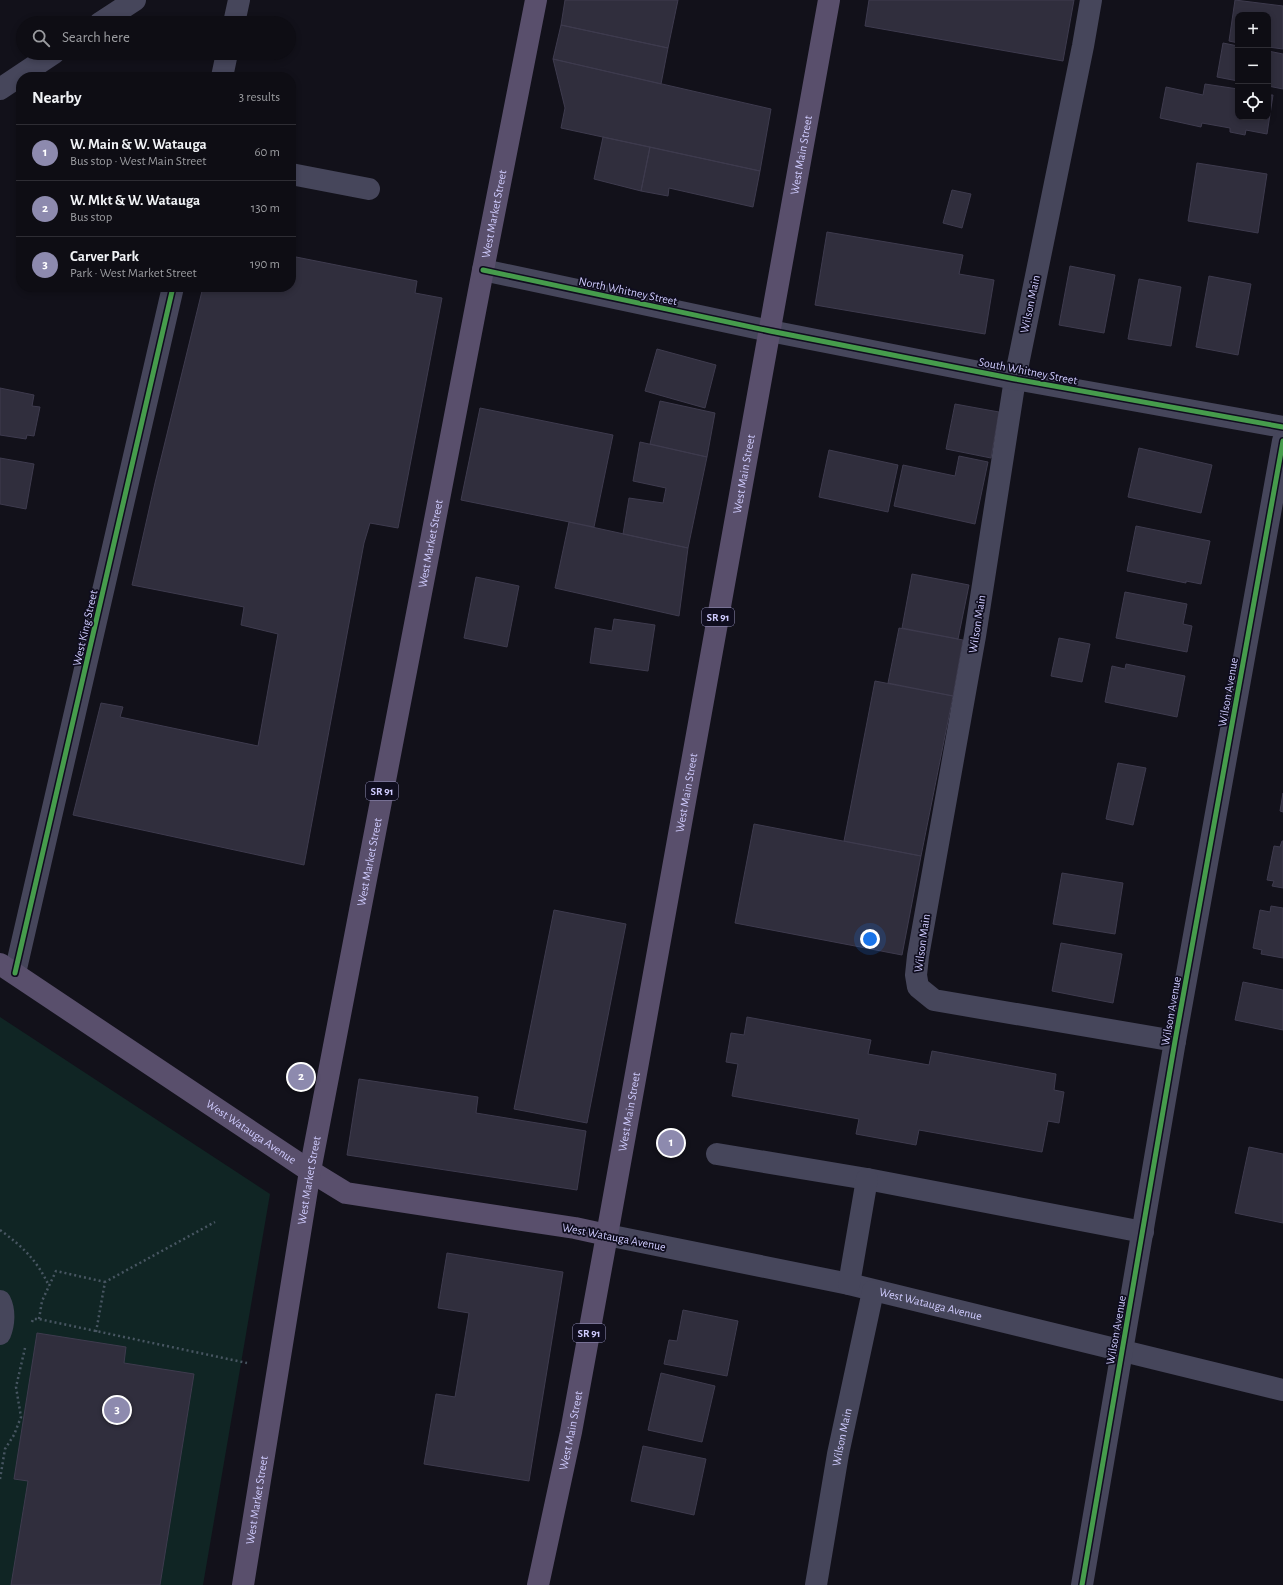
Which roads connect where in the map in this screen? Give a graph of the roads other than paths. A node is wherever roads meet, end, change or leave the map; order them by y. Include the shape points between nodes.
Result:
1 (135, 0) edge
2 (240, 0) edge
3 (536, 0) edge
4 (829, 0) edge
5 (1091, 0) edge
6 (111, 16) edge
7 (236, 16) edge
8 (44, 60) edge
9 (226, 60) edge
10 (26, 72) edge
11 (223, 72) edge
12 (16, 78) edge
13 (0, 89) edge
14 (296, 175) edge
15 (369, 189) dead end
16 (483, 270) junction
17 (172, 292) edge
18 (770, 331) junction
19 (1014, 379) junction
20 (1283, 427) edge
21 (1283, 441) edge
22 (8, 969) edge
23 (1176, 1041) junction
24 (717, 1154) dead end
25 (310, 1171) junction
26 (867, 1179) junction
27 (1143, 1232) junction
28 (607, 1235) junction
29 (849, 1284) junction
30 (873, 1291) junction
31 (0, 1301) edge
32 (0, 1334) edge
33 (1123, 1351) junction
34 (1283, 1390) edge
35 (243, 1585) edge
36 (538, 1585) edge
37 (816, 1585) edge
38 (1082, 1585) edge

1 - 6 street
2 - 7 street
3 - 16 main road, West Market Street / SR 91
4 - 18 main road, West Main Street / SR 91
5 - 19 street, Wilson Main
8 - 10 street
9 - 11 street
12 - 13 street
14 - 15 street
16 - 18 street, North Whitney Street
16 - 25 main road, West Market Street / SR 91
17 - 22 street, West King Street
18 - 19 street, South Whitney Street
18 - 28 main road, West Main Street / SR 91
19 - 20 street, South Whitney Street
19 - 23 street, Wilson Main via 975,636 918,956 918,987 934,1000
21 - 23 street, Wilson Avenue
22 - 25 main road, West Watauga Avenue
23 - 27 street, Wilson Avenue
24 - 26 street
25 - 28 main road, West Watauga Avenue via 346,1193
25 - 35 main road, West Market Street / SR 91
26 - 27 street
26 - 29 street
27 - 33 street, Wilson Avenue
28 - 29 street, West Watauga Avenue
28 - 36 main road, West Main Street / SR 91 via 571,1432
29 - 30 street, West Watauga Avenue
30 - 33 street, West Watauga Avenue
30 - 37 street, Wilson Main via 838,1454
31 - 32 street via 3,1325
33 - 34 street, West Watauga Avenue
33 - 38 street, Wilson Avenue

